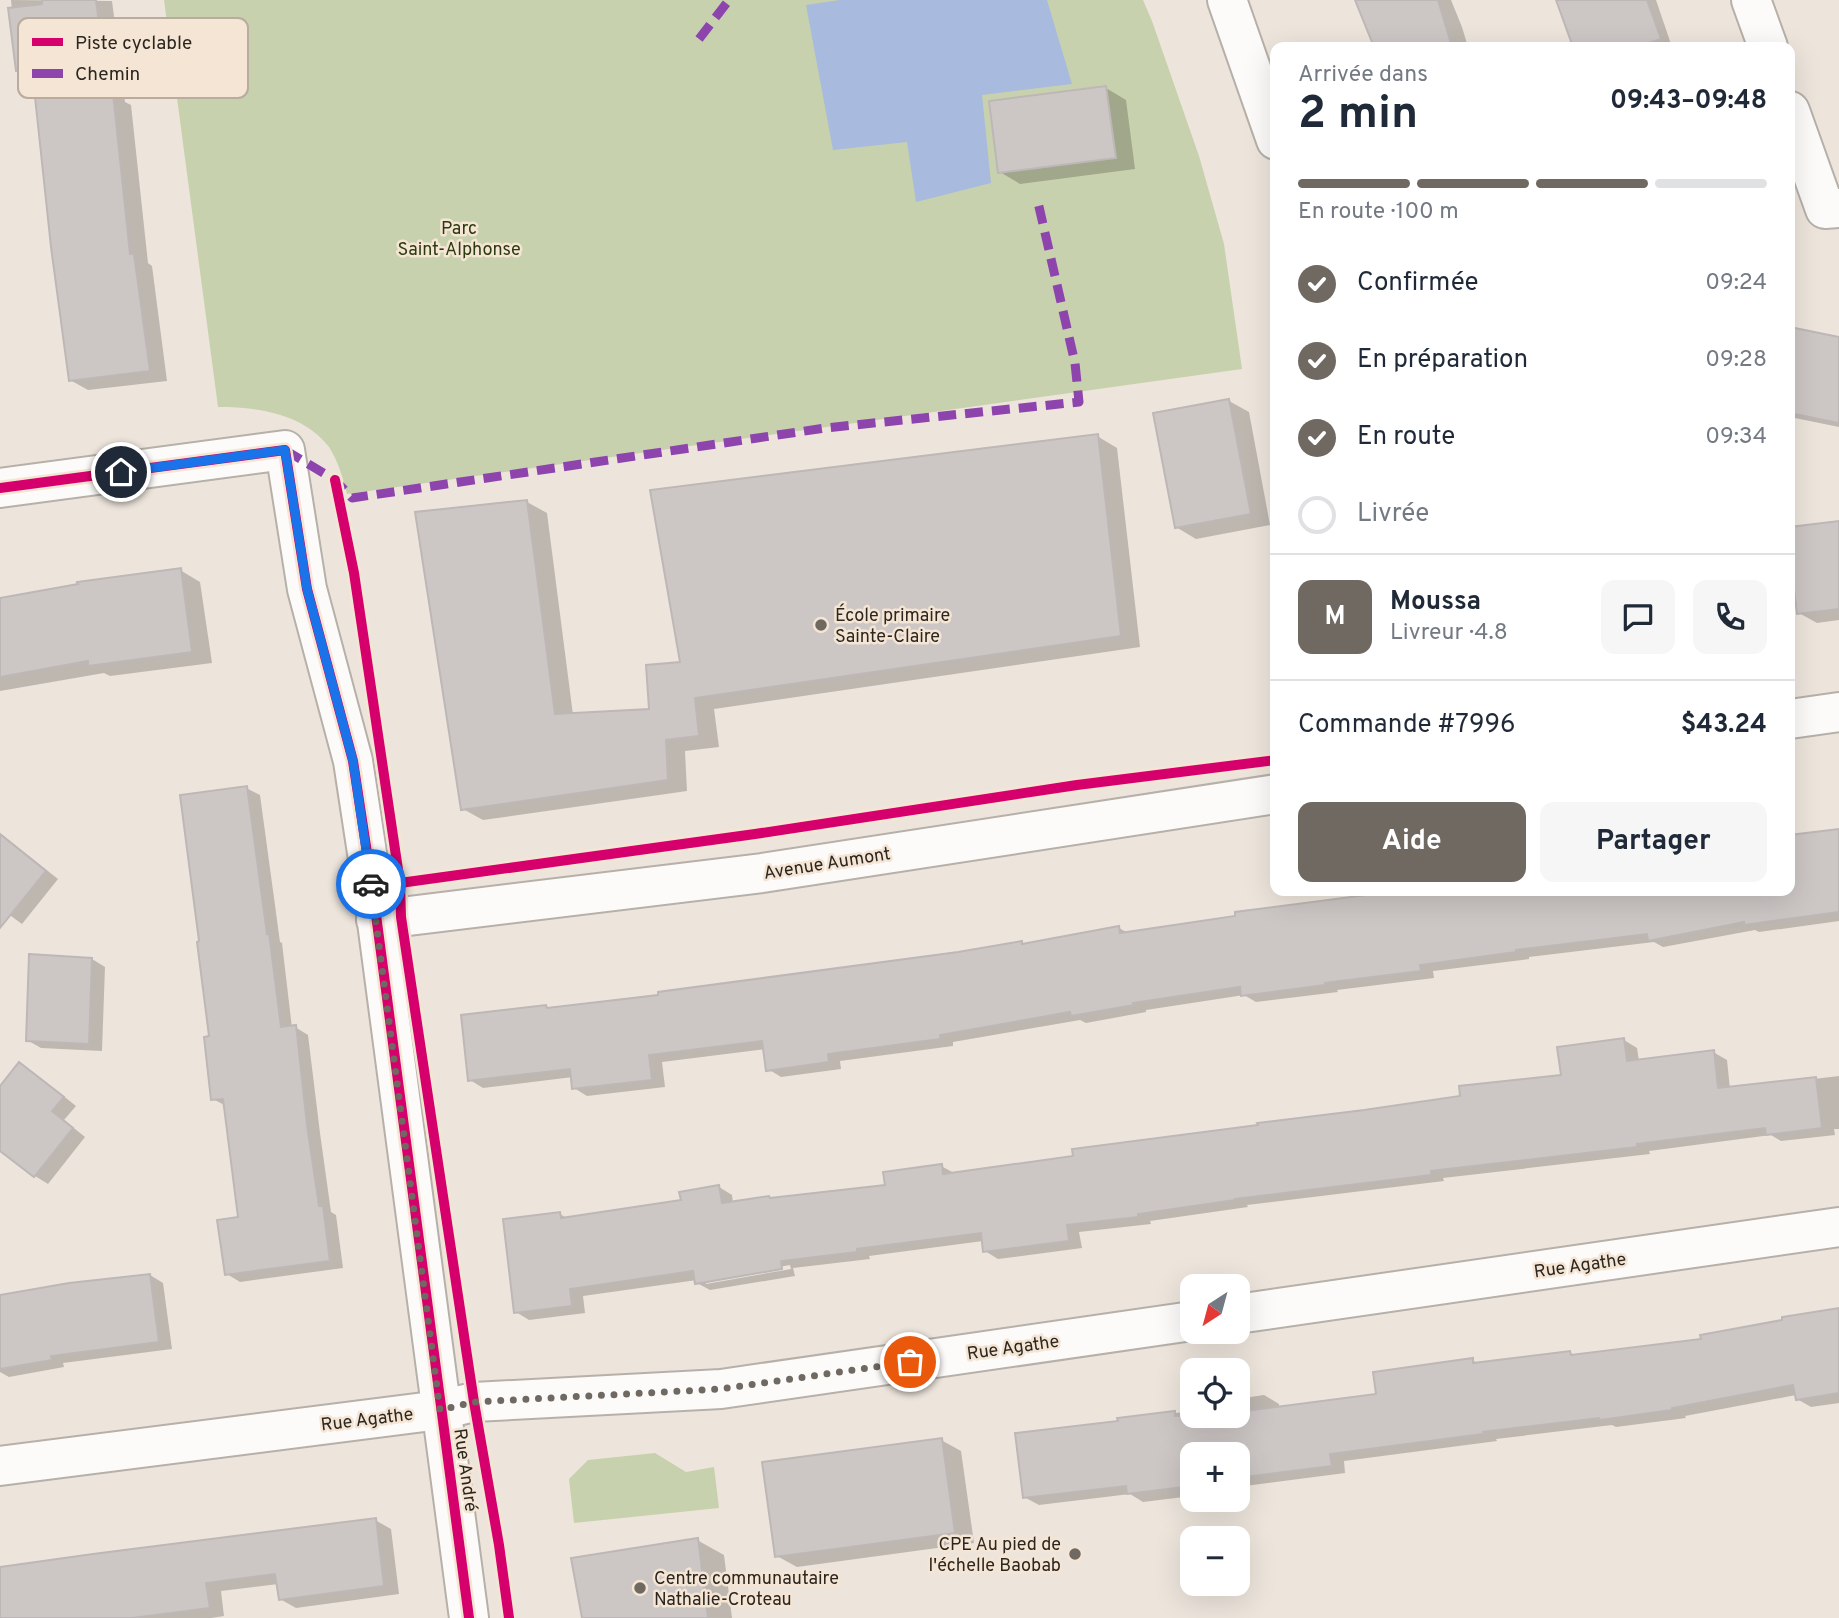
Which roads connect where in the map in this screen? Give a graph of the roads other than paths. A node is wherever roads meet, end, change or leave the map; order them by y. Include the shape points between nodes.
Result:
1 (1227, 0) edge
2 (1751, 0) edge
3 (1766, 42) edge
4 (1270, 123) edge
5 (1795, 125) edge
6 (1839, 208) edge
7 (0, 488) edge
8 (1839, 712) edge
9 (1795, 718) edge
10 (1270, 795) edge
11 (376, 920) junction
12 (1839, 1227) edge
13 (1250, 1312) edge
14 (1180, 1323) edge
15 (440, 1410) junction
16 (0, 1466) edge
17 (469, 1618) edge

1 - 4 street
2 - 3 street
5 - 6 street via 1825,209
7 - 11 street, Rue André via 285,450 307,589 353,761
8 - 9 street
10 - 11 street, Avenue Aumont via 762,873
11 - 15 street, Rue André
12 - 13 street, Rue Agathe
14 - 15 street, Rue Agathe via 721,1389 474,1402
15 - 16 street, Rue Agathe
15 - 17 street, Rue André

